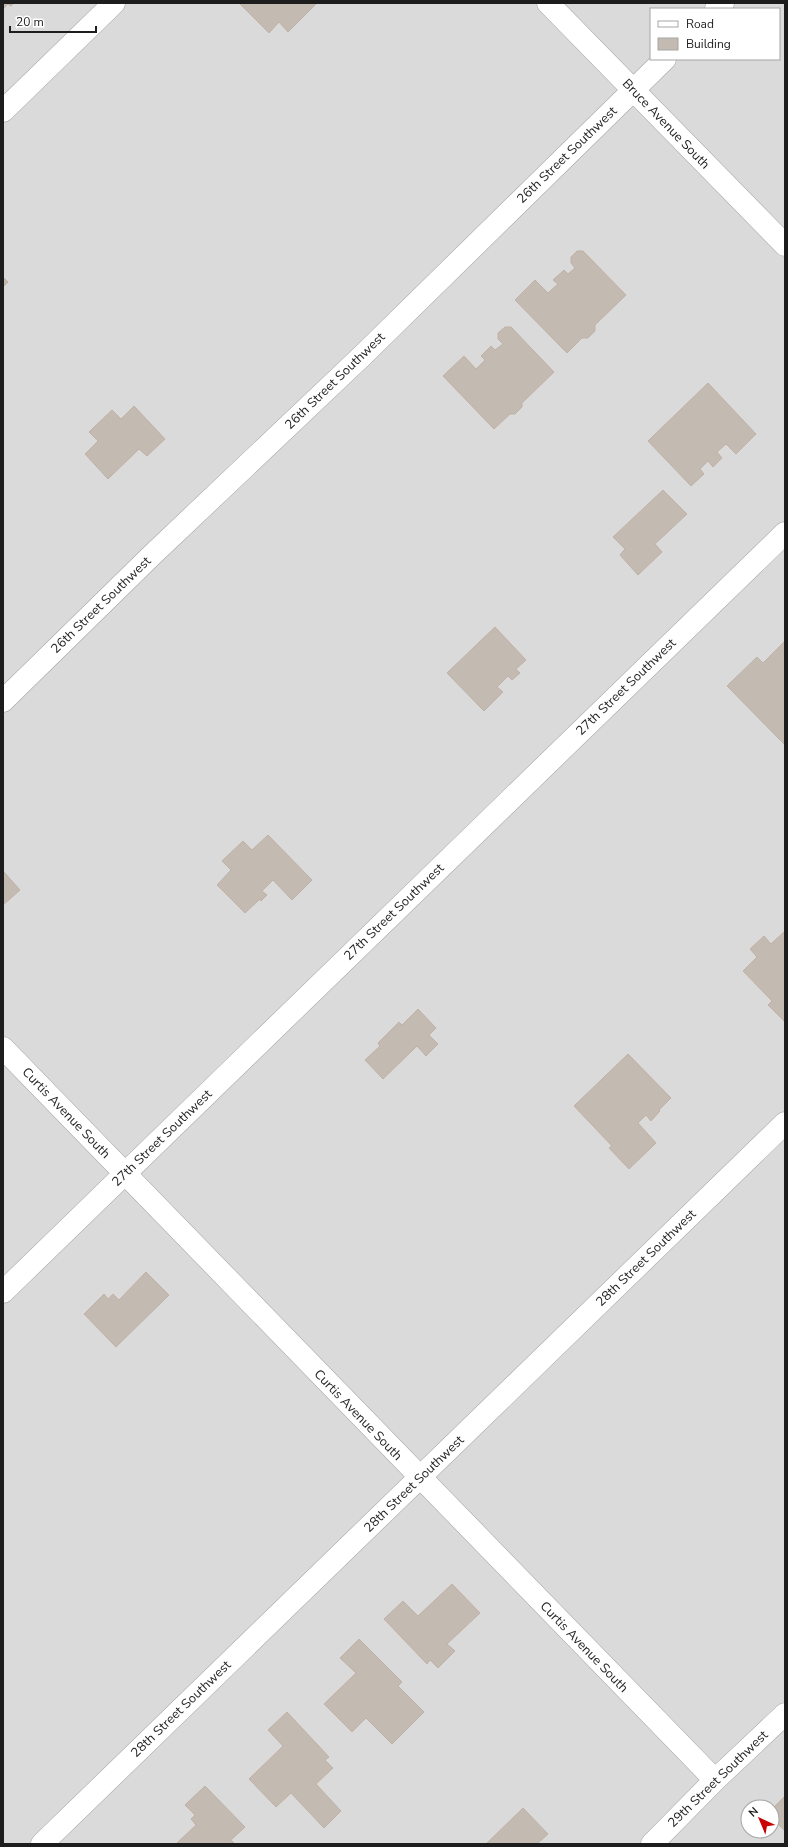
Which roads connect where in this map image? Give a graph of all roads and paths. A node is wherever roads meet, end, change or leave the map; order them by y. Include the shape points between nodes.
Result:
1 (114, 3) edge
2 (548, 3) edge
3 (664, 60) edge
4 (633, 90) junction
5 (3, 111) edge
6 (785, 245) edge
7 (785, 532) edge
8 (3, 701) edge
9 (3, 1048) edge
10 (785, 1123) edge
11 (125, 1173) junction
12 (3, 1292) edge
13 (420, 1478) junction
14 (785, 1714) edge
15 (715, 1780) junction
16 (42, 1844) edge
17 (652, 1844) edge

1 - 5 street
2 - 4 street, Bruce Avenue South
3 - 4 street, 26th Street Southwest
4 - 6 street, Bruce Avenue South
4 - 8 street, 26th Street Southwest via 362,356
7 - 11 street, 27th Street Southwest
9 - 11 street, Curtis Avenue South
10 - 13 street, 28th Street Southwest
11 - 12 street, 27th Street Southwest
11 - 13 street, Curtis Avenue South
13 - 15 street, Curtis Avenue South
13 - 16 street, 28th Street Southwest
14 - 15 street, 29th Street Southwest
15 - 17 street, 29th Street Southwest

